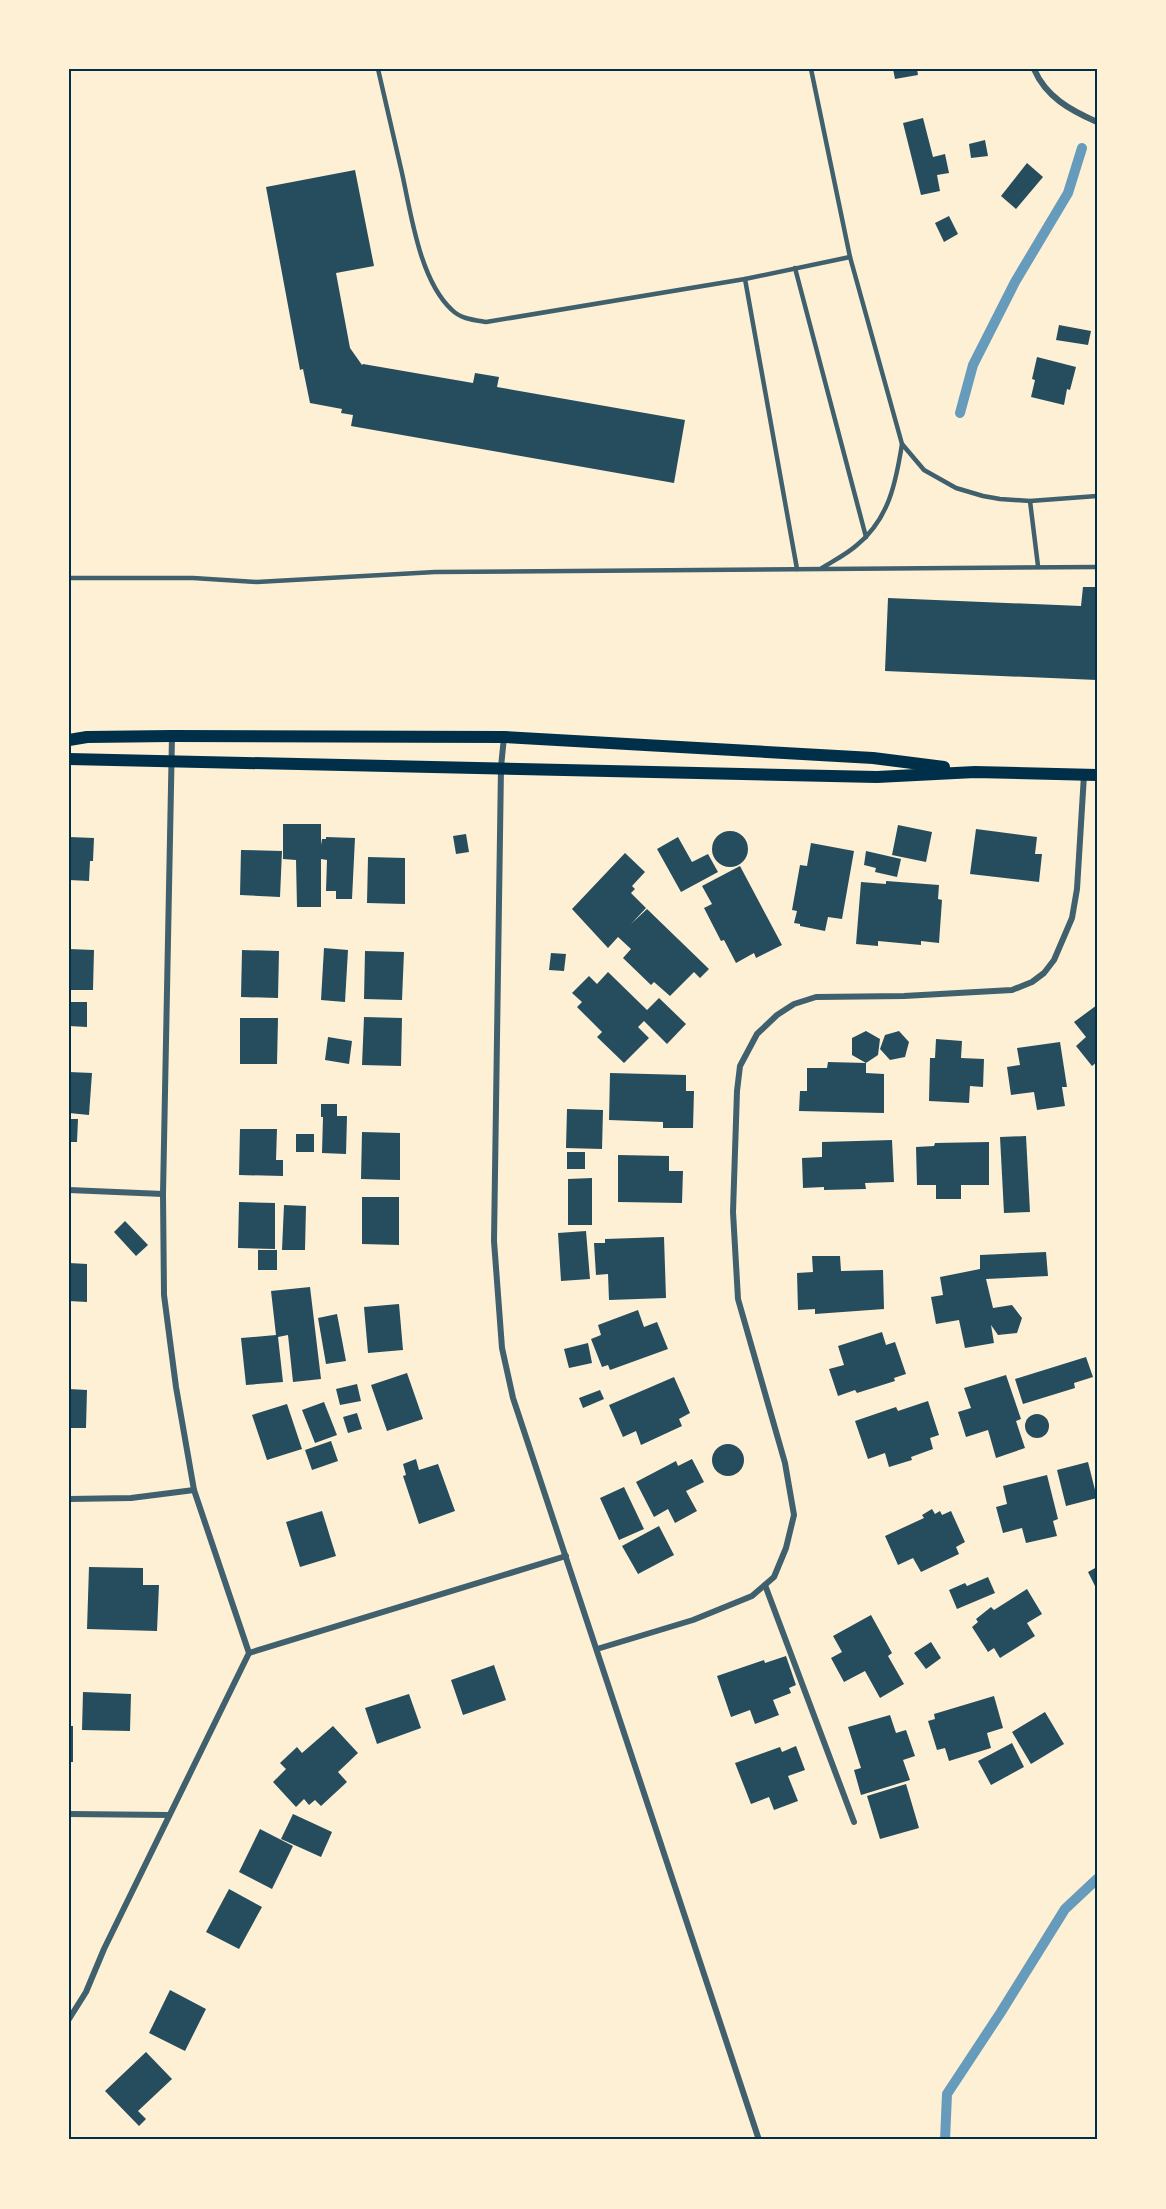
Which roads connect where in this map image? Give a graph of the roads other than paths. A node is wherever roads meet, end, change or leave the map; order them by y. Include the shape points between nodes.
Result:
1 (378, 69) edge
2 (811, 69) edge
3 (1034, 69) edge
4 (1097, 122) edge
5 (850, 257) junction
6 (795, 268) junction
7 (745, 279) junction
8 (902, 444) junction
9 (1097, 496) edge
10 (1030, 501) junction
11 (866, 537) junction
12 (1038, 566) junction
13 (1097, 567) edge
14 (822, 568) junction
15 (797, 569) junction
16 (69, 578) edge
17 (172, 736) junction
18 (504, 737) junction
19 (69, 740) edge
20 (69, 759) edge
21 (172, 760) junction
22 (501, 767) junction
23 (975, 772) junction
24 (1091, 775) edge
25 (69, 1190) edge
26 (163, 1194) junction
27 (194, 1490) junction
28 (69, 1499) edge
29 (566, 1556) junction
30 (765, 1585) junction
31 (597, 1649) junction
32 (249, 1653) junction
33 (69, 1814) edge
34 (169, 1815) junction
35 (855, 1822) dead end
36 (69, 2019) edge
37 (759, 2140) edge

1 - 7 lane via 421,253 430,279 453,311 486,322
2 - 5 lane
3 - 4 street via 1050,94
5 - 6 lane
5 - 8 lane
6 - 7 lane
6 - 11 lane
7 - 15 lane
8 - 10 lane via 924,470 956,488 1000,499
8 - 11 lane via 892,493 877,526
9 - 10 lane
10 - 12 lane
11 - 14 lane
12 - 13 lane
12 - 14 lane
14 - 15 lane
15 - 16 lane via 435,572 257,582
17 - 18 main road
17 - 19 main road
17 - 21 street
18 - 22 street
18 - 23 main road via 873,758
20 - 21 main road
21 - 22 main road
21 - 26 street
22 - 23 main road via 877,777
22 - 29 street via 494,1241 502,1348 513,1398
23 - 24 main road
24 - 30 street via 1072,918 1044,973 1012,990 816,997 777,1015 757,1034 740,1066 733,1212 738,1299 785,1463 794,1515 774,1577
25 - 26 street
26 - 27 street via 164,1295
27 - 28 street via 130,1498
27 - 32 street
29 - 31 street
29 - 32 street
30 - 31 street via 752,1596 693,1620
30 - 35 street
31 - 37 street
32 - 34 street
33 - 34 street
34 - 36 street via 86,1992

